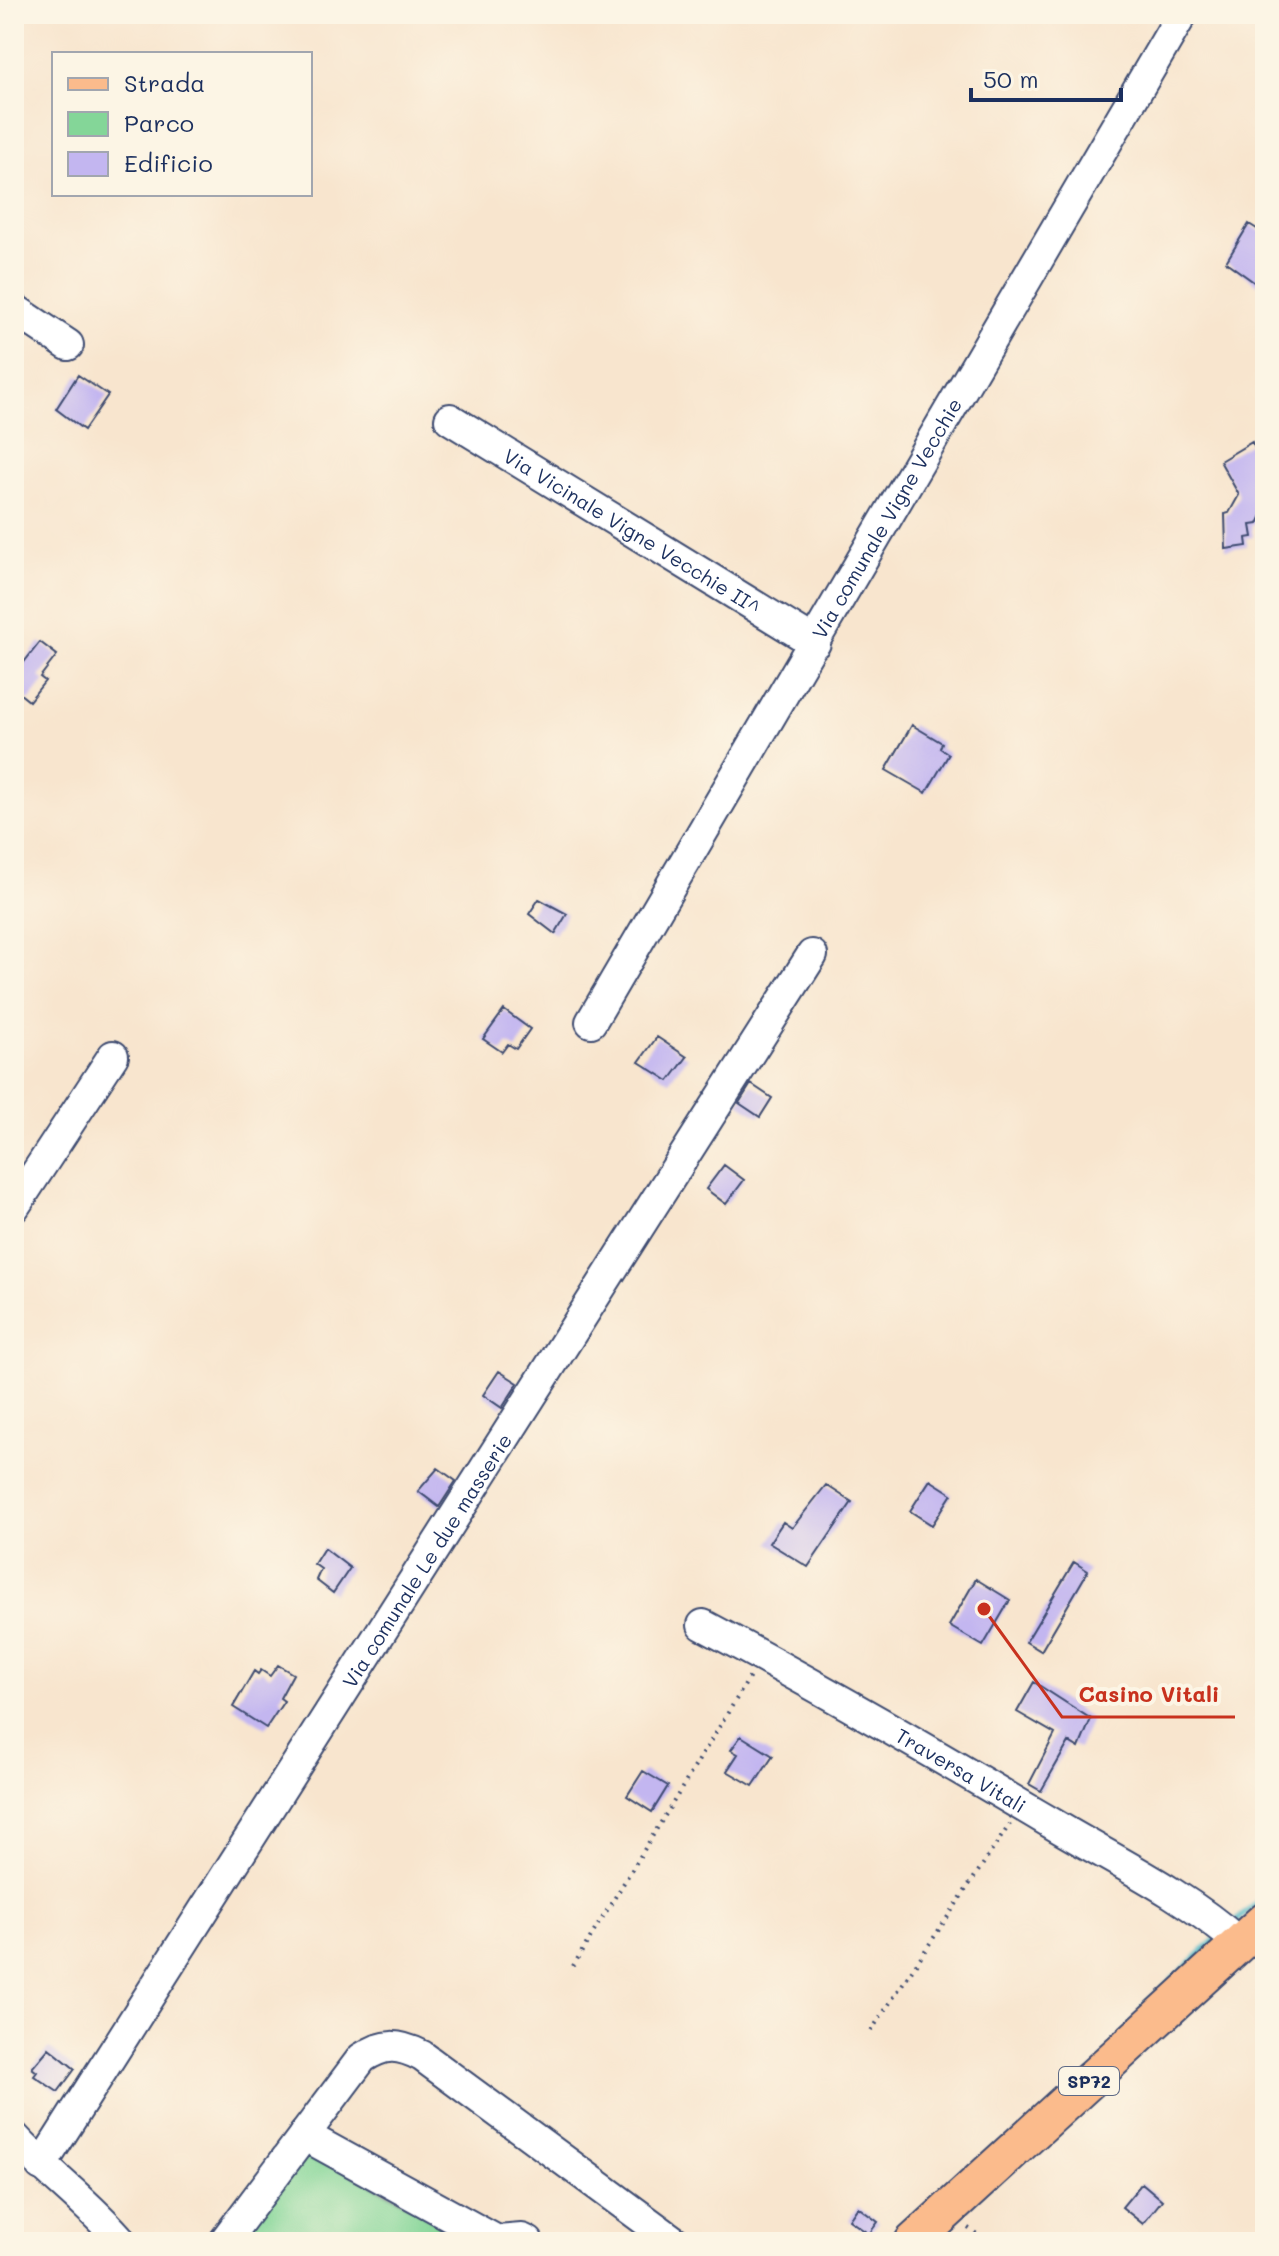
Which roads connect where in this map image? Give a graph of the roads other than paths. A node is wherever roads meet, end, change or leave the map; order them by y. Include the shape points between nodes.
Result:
1 (1182, 14) edge
2 (14, 309) edge
3 (68, 345) dead end
4 (450, 419) dead end
5 (815, 643) junction
6 (812, 955) dead end
7 (591, 1022) dead end
8 (113, 1056) dead end
9 (14, 1207) edge
10 (703, 1625) dead end
11 (1239, 1927) edge
12 (304, 2135) junction
13 (14, 2137) edge
14 (41, 2166) junction
15 (122, 2242) edge
16 (224, 2242) edge
17 (528, 2242) edge
18 (675, 2242) edge
19 (913, 2242) edge

1 - 5 street, Via comunale Vigne Vecchie
2 - 3 street
4 - 5 street, Via Vicinale Vigne Vecchie II^
5 - 7 street, Via comunale Vigne Vecchie
6 - 14 street, Via comunale Le due masserie
8 - 9 street
10 - 11 street, Traversa Vitali
11 - 19 main road, SP72
12 - 16 street
12 - 17 street via 497,2241
12 - 18 street via 362,2058 378,2047 399,2045 422,2056
13 - 14 street
14 - 15 street via 97,2212

